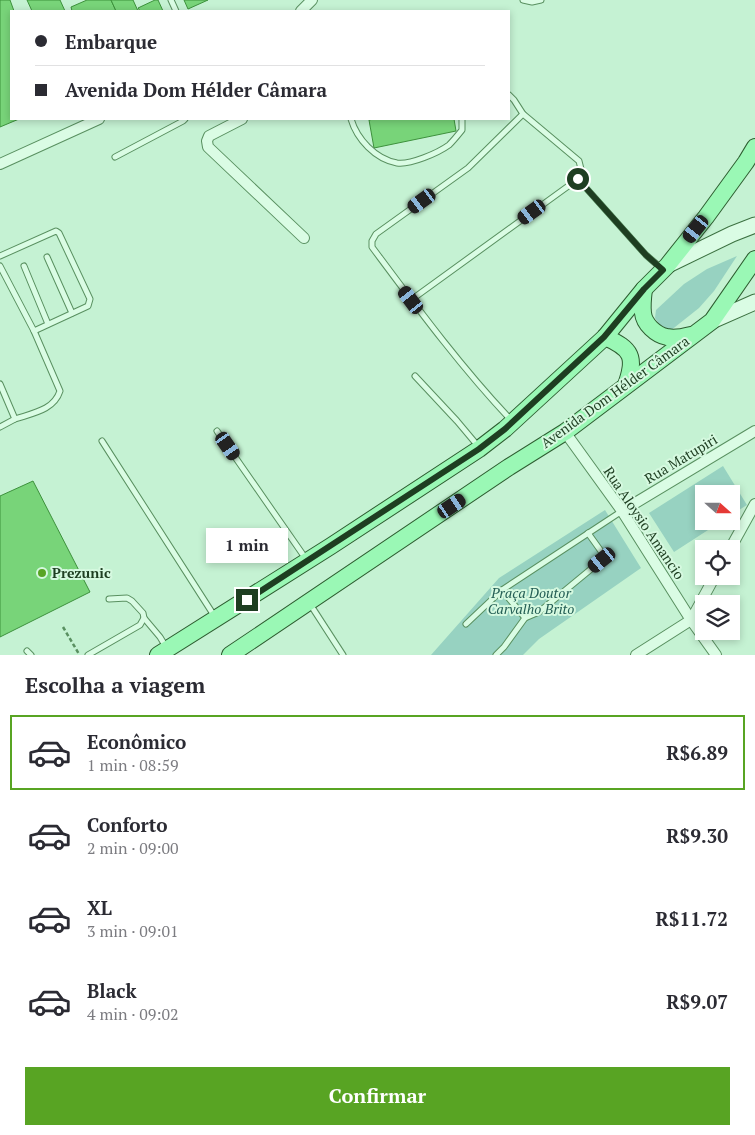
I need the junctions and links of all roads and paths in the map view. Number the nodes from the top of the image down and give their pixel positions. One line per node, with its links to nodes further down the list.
1 (312, 0): 4 (street)
2 (523, 0): 3 (lane)
3 (541, 0)
4 (302, 10)
5 (510, 96): 6 (lane)
6 (523, 114): 15 (lane); 25 (lane)
7 (97, 120): 14 (street)
8 (184, 120): 13 (lane)
9 (240, 120): 17 (street)
10 (352, 120): 11 (lane)
11 (462, 120)
12 (755, 147): 23 (main road)
13 (115, 157)
14 (0, 164)
15 (578, 179): 23 (lane); 25 (lane)
16 (755, 225): 23 (main road)
17 (304, 238)
18 (0, 256): 27 (lane)
19 (47, 257): 27 (lane)
20 (755, 258): 28 (main road, Avenida Dom Hélder Câmara)
21 (0, 266): 30 (lane)
22 (24, 266): 29 (lane)
23 (665, 268): 24 (main road)
24 (644, 289): 31 (main road); 32 (main road)
25 (411, 300): 37 (lane)
26 (755, 302): 28 (main road)
27 (72, 313): 29 (lane)
28 (712, 321): 31 (main road, Avenida Dom Hélder Câmara)
29 (48, 324): 30 (lane)
30 (34, 331): 36 (lane)
31 (693, 335): 35 (main road, Avenida Dom Hélder Câmara)
32 (604, 337): 35 (main road); 37 (main road)
33 (414, 376): 43 (lane)
34 (0, 384): 36 (lane)
35 (626, 385): 41 (main road, Avenida Dom Hélder Câmara)
36 (15, 419): 38 (lane)
37 (513, 422): 43 (main road)
38 (0, 428)
39 (217, 431): 48 (lane)
40 (755, 431): 45 (street, Rua Matupiri)
41 (565, 432): 45 (street, Rua Aloysio Amancio); 52 (main road, Avenida Dom Hélder Câmara)
42 (102, 441): 55 (lane)
43 (479, 449): 48 (main road)
44 (755, 504): 47 (street)
45 (622, 511): 46 (lane); 56 (street, Rua Aloysio Amancio)
46 (588, 533): 50 (lane); 54 (lane)
47 (735, 540)
48 (308, 561): 55 (main road)
49 (710, 585): 56 (street)
50 (502, 590): 54 (lane); 57 (lane)
51 (109, 599): 53 (lane)
52 (308, 602): 62 (main road, Avenida Dom Hélder Câmara); 63 (lane)
53 (144, 618): 59 (lane); 61 (lane)
54 (525, 618): 64 (lane)
55 (216, 619): 59 (main road)
56 (691, 620): 65 (street); 66 (street, Rua Aloysio Amancio)
57 (466, 624)
58 (63, 627): 60 (path)
59 (163, 652)
60 (80, 655)
61 (88, 655)
62 (230, 655)
63 (343, 655)
64 (496, 655)
65 (636, 655)
66 (716, 655)

